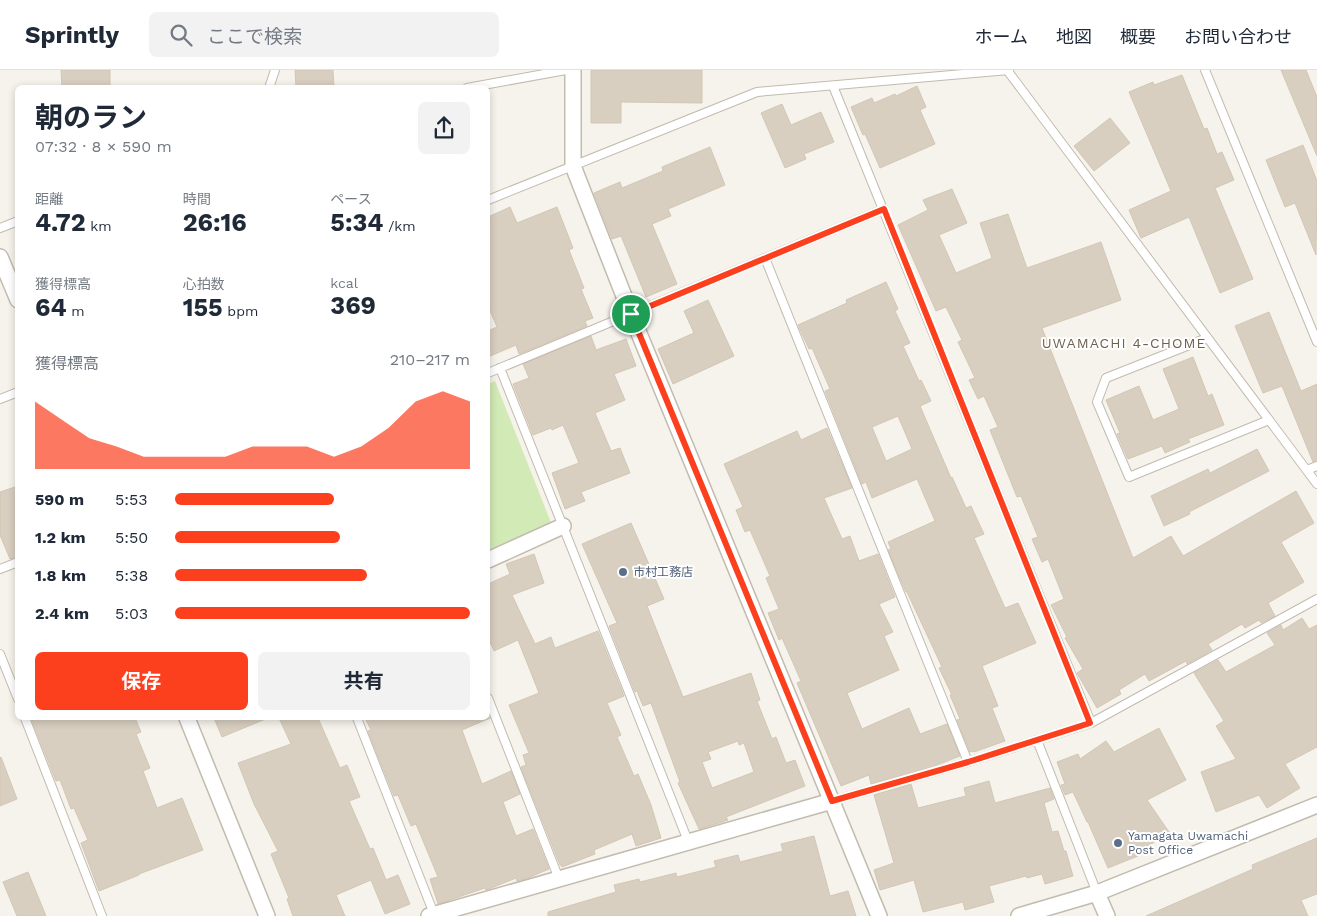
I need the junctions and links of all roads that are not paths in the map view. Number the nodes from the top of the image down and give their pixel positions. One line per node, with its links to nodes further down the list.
1 (275, 70): 6 (lane)
2 (566, 70): 7 (lane)
3 (574, 70): 9 (street)
4 (1007, 70): 8 (lane); 18 (lane)
5 (1205, 70): 19 (lane)
6 (270, 85)
7 (484, 85)
8 (833, 86): 9 (lane); 11 (lane)
9 (573, 166): 10 (lane); 17 (street)
10 (490, 199)
11 (884, 209): 15 (lane); 39 (lane)
12 (15, 222): 13 (lane)
13 (0, 228)
14 (0, 257): 16 (street)
15 (765, 258): 17 (lane); 41 (lane)
16 (15, 293)
17 (631, 314): 20 (lane); 42 (street)
18 (1207, 338): 24 (lane); 24 (lane)
19 (1317, 342)
20 (500, 368): 21 (lane); 28 (lane)
21 (490, 372)
22 (15, 393): 23 (lane)
23 (0, 399)
24 (1269, 420): 26 (lane)
25 (1317, 466): 26 (lane)
26 (1307, 470): 27 (lane)
27 (1317, 484)
28 (563, 526): 29 (street); 44 (lane)
29 (490, 559)
30 (15, 563): 31 (lane)
31 (0, 569)
32 (1317, 599): 39 (lane)
33 (0, 654): 34 (lane)
34 (15, 692)
35 (490, 703): 45 (lane)
36 (26, 720): 48 (lane)
37 (188, 720): 49 (street)
38 (358, 720): 47 (lane)
39 (1090, 723): 40 (lane)
40 (1037, 740): 41 (lane); 46 (lane)
41 (968, 762): 42 (lane)
42 (832, 801): 44 (street); 50 (street)
43 (1317, 805): 46 (street)
44 (688, 840): 45 (street)
45 (560, 879): 47 (street)
46 (1097, 893): 51 (street); 52 (street)
47 (432, 915)
48 (102, 916)
49 (267, 916)
50 (878, 916)
51 (1019, 916)
52 (1107, 916)

